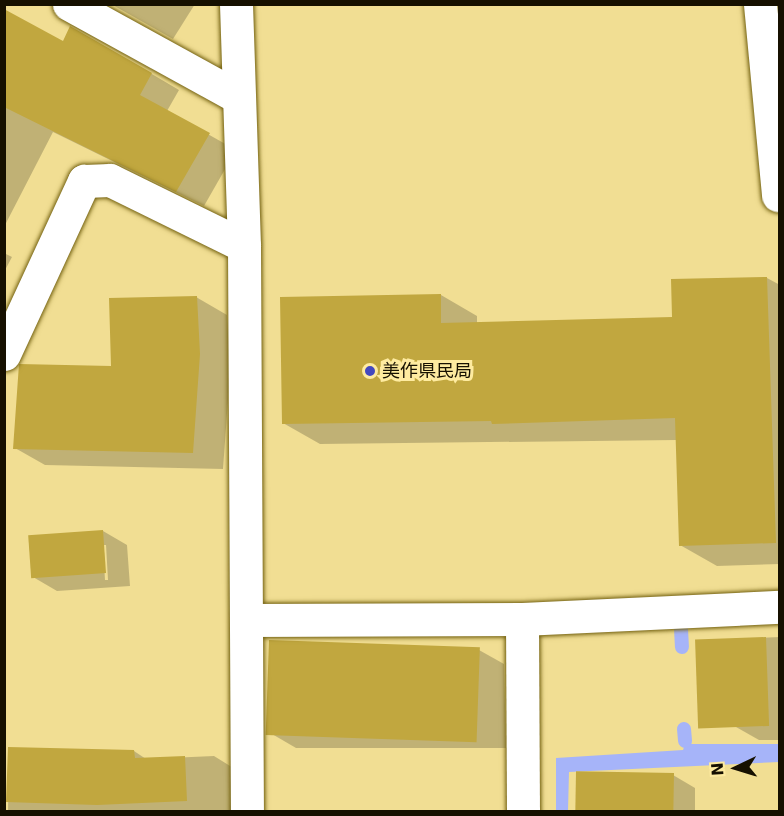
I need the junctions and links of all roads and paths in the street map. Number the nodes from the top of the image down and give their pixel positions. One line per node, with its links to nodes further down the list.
1 (69, 4): 4 (street)
2 (236, 4): 4 (street)
3 (767, 7): 5 (street)
4 (238, 97): 6 (street)
5 (778, 195)
6 (244, 246): 7 (street); 10 (street)
7 (4, 354)
8 (780, 607): 9 (street)
9 (522, 619): 10 (street); 12 (street)
10 (246, 620): 11 (street)
11 (247, 812)
12 (523, 812)

